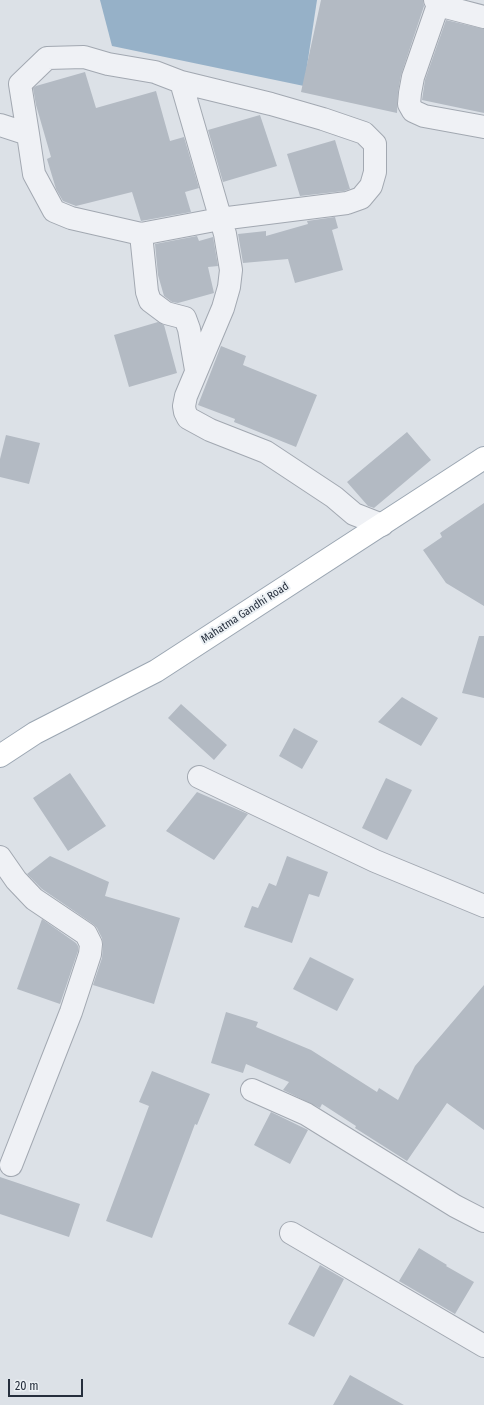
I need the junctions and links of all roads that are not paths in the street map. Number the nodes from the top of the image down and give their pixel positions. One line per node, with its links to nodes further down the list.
1 (436, 3): 2 (street); 5 (street)
2 (484, 17)
3 (181, 82): 6 (street); 7 (street); 7 (street)
4 (0, 125): 6 (street)
5 (484, 127)
6 (28, 134): 8 (street)
7 (220, 219): 8 (street); 9 (street)
8 (141, 234): 9 (street)
9 (196, 370): 11 (street)
10 (484, 458): 11 (main road, Mahatma Gandhi Road)
11 (382, 525): 12 (main road, Mahatma Gandhi Road)
12 (1, 754)
13 (199, 777): 15 (street)
14 (0, 857): 17 (street)
15 (484, 906)
16 (252, 1090): 18 (street)
17 (11, 1165)
18 (484, 1221)
19 (291, 1233): 20 (street)
20 (484, 1346)

